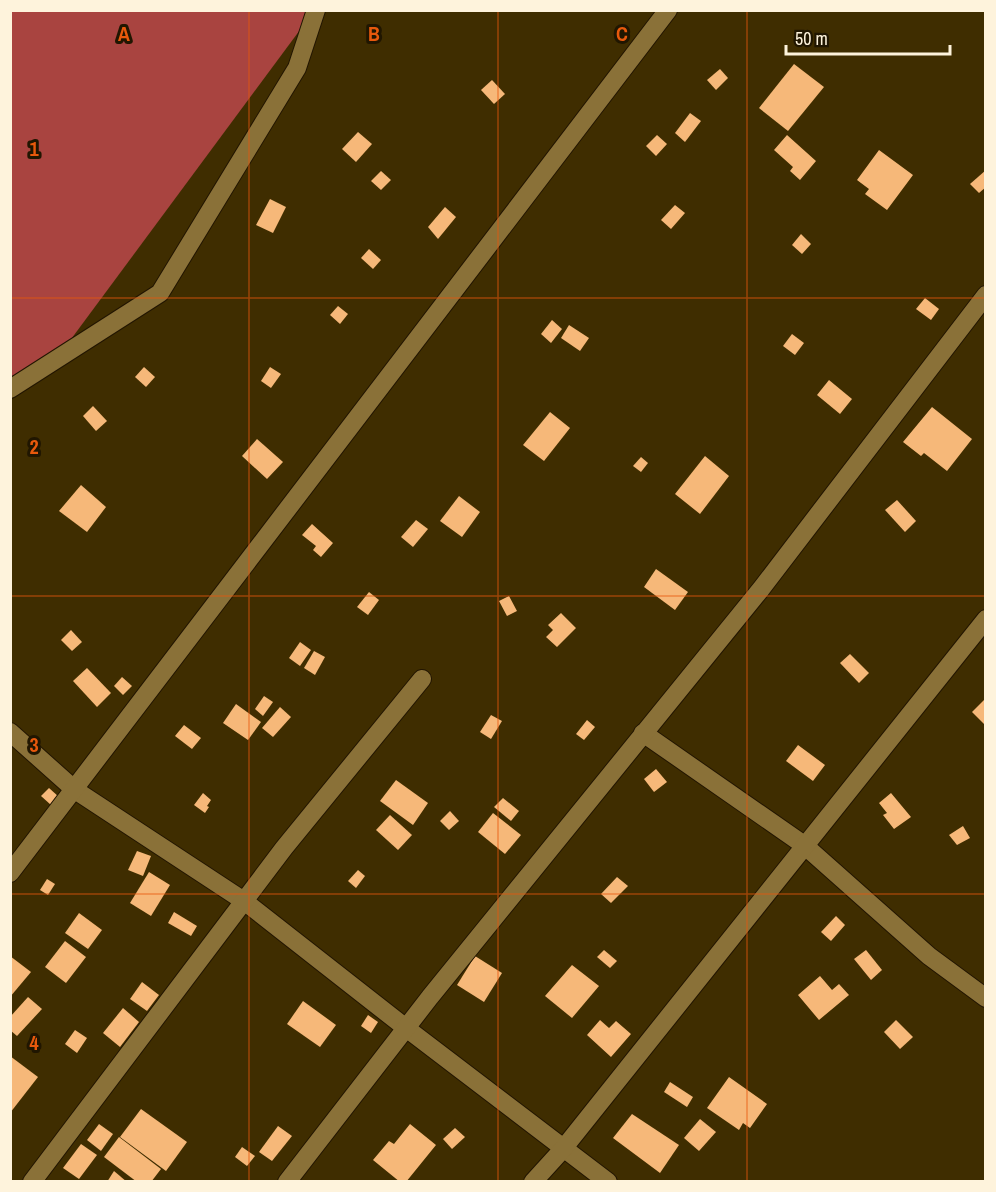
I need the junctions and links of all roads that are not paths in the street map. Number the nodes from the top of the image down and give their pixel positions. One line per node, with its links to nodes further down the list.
1 (316, 10): 4 (street)
2 (668, 10): 9 (street)
3 (986, 295): 8 (street)
4 (10, 389)
5 (986, 619): 10 (street)
6 (422, 679): 12 (street)
7 (10, 732): 9 (street)
8 (644, 733): 10 (street); 14 (street)
9 (75, 790): 11 (street); 12 (street)
10 (804, 845): 13 (street); 15 (street)
11 (10, 873)
12 (244, 901): 14 (street); 16 (street)
13 (986, 998)
14 (405, 1028): 15 (street); 17 (street)
15 (563, 1149): 18 (street); 19 (street)
16 (32, 1182)
17 (287, 1182)
18 (533, 1182)
19 (608, 1182)

